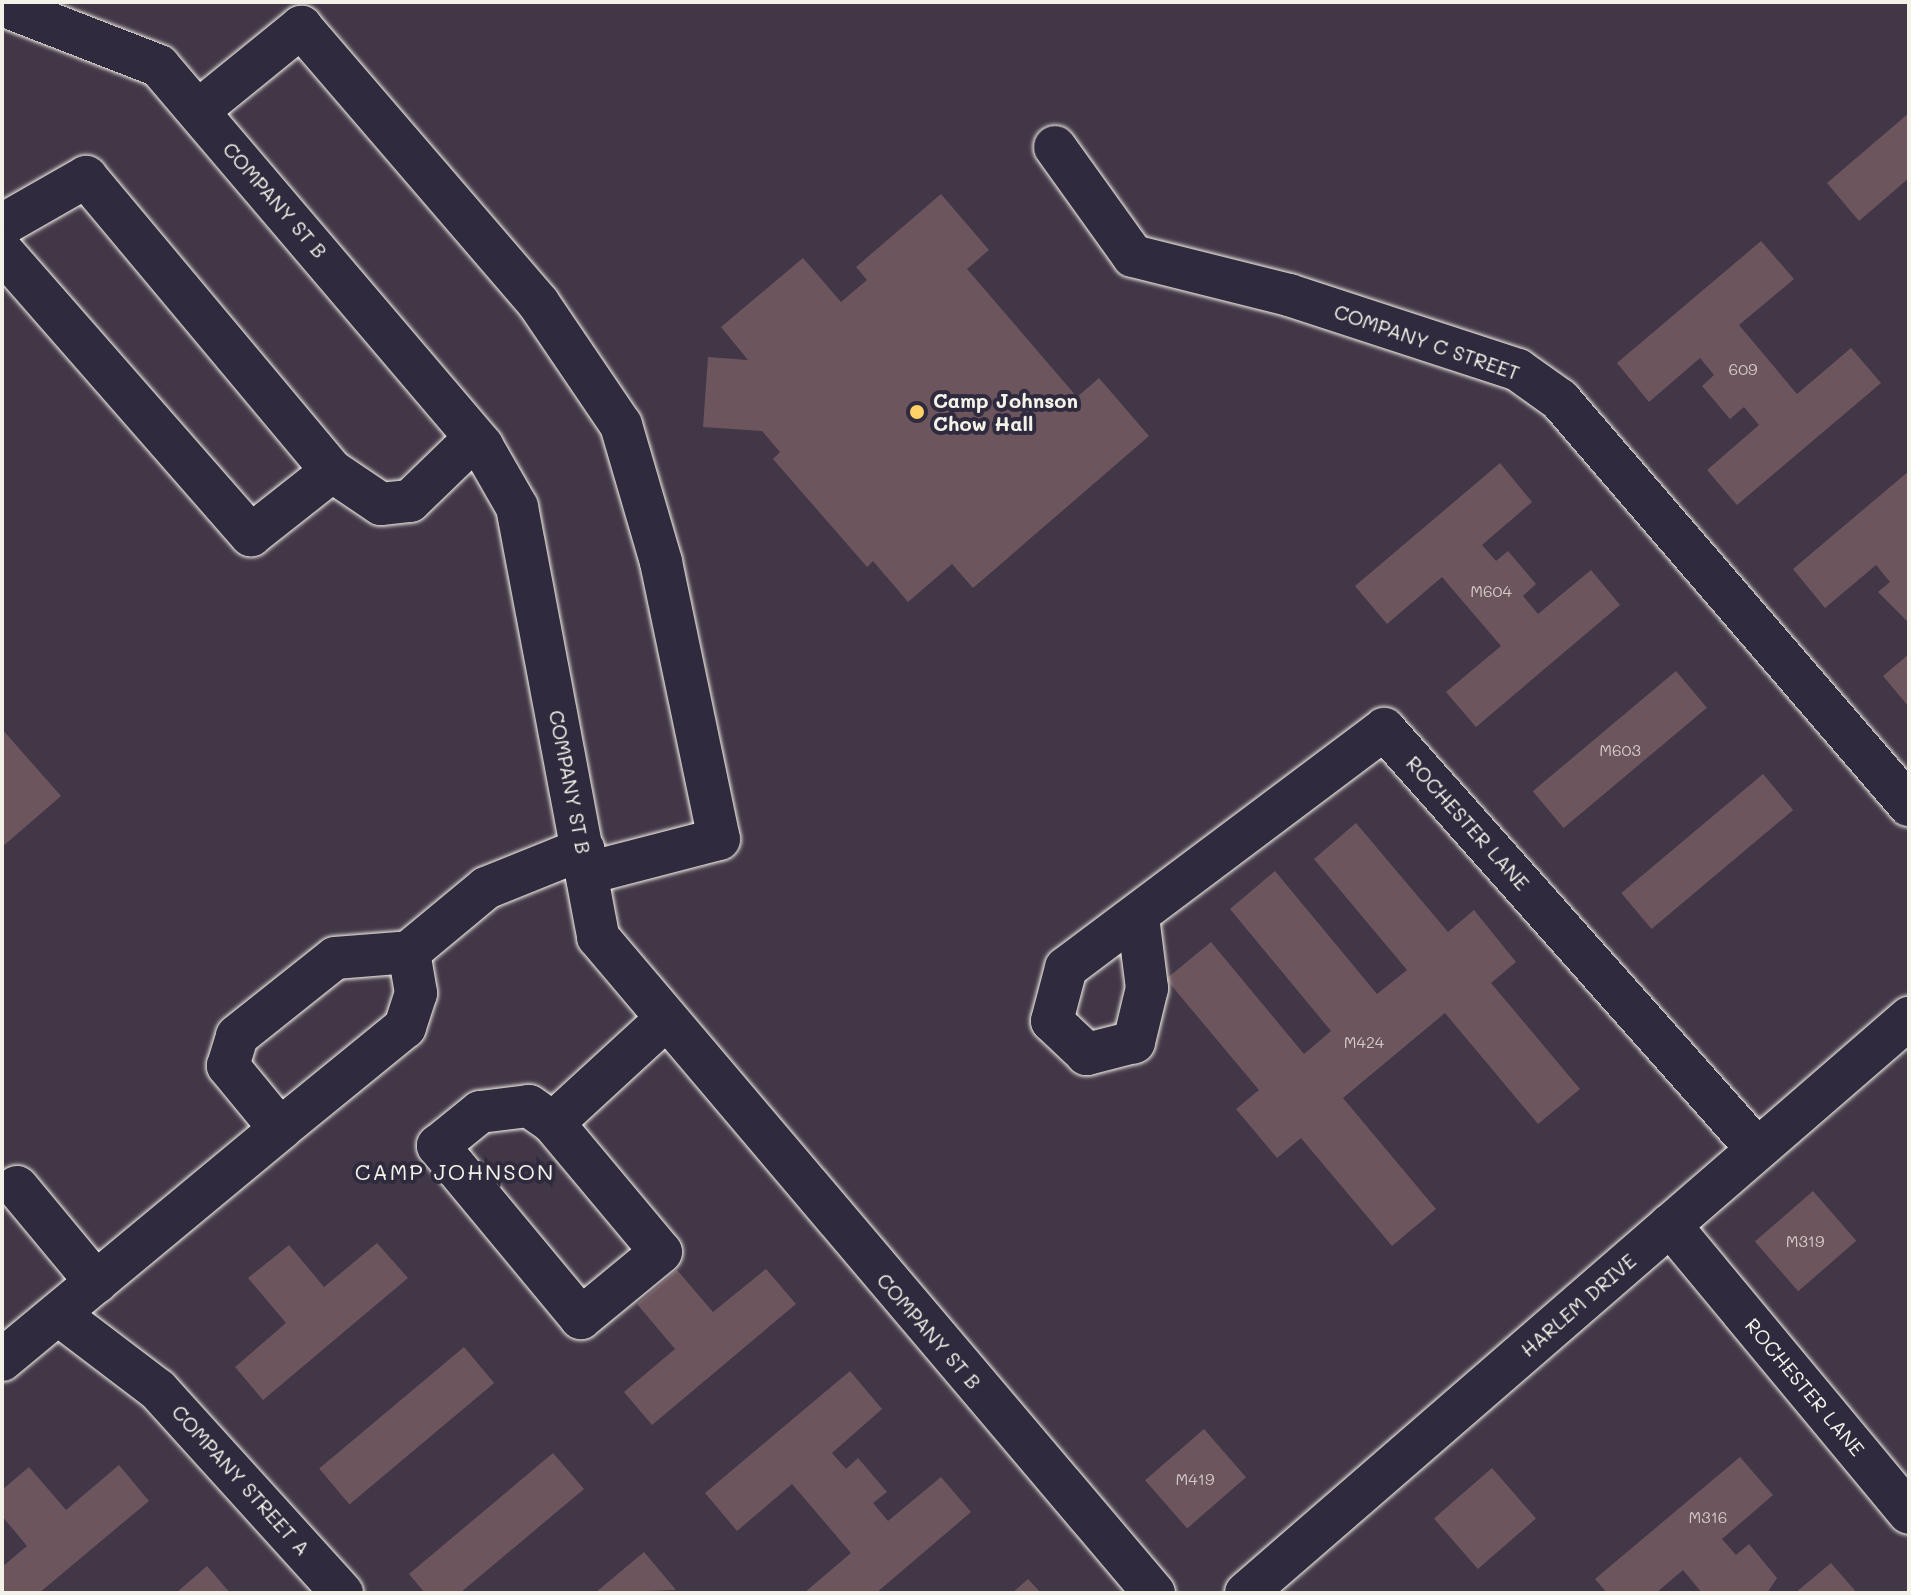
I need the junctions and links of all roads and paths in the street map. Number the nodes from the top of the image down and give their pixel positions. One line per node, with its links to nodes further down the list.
1 (2, 5): 2 (street, COMPANY ST B)
2 (199, 110): 6 (street, COMPANY ST B); 9 (street)
3 (1055, 147): 8 (street, COMPANY C STREET)
4 (2, 225): 7 (street)
5 (2, 251): 7 (street)
6 (474, 439): 7 (street); 9 (street, COMPANY ST B)
7 (332, 471)
8 (1909, 805)
9 (586, 861): 11 (street); 13 (street, COMPANY ST B)
10 (1138, 917): 16 (street, ROCHESTER LANE)
11 (409, 952): 15 (street); 15 (street)
12 (1909, 1018): 16 (street, HARLEM DRIVE)
13 (663, 1022): 14 (street); 24 (street, COMPANY ST B)
14 (553, 1123): 14 (street)
15 (280, 1129): 19 (street)
16 (1757, 1149): 18 (street, HARLEM DRIVE)
17 (17, 1187): 19 (street)
18 (1670, 1225): 22 (street, ROCHESTER LANE); 25 (street, HARLEM DRIVE)
19 (96, 1282): 20 (street)
20 (58, 1314): 21 (street); 23 (street, COMPANY STREET A)
21 (4, 1354)
22 (1909, 1513)
23 (342, 1593)
24 (1154, 1593)
25 (1246, 1593)

